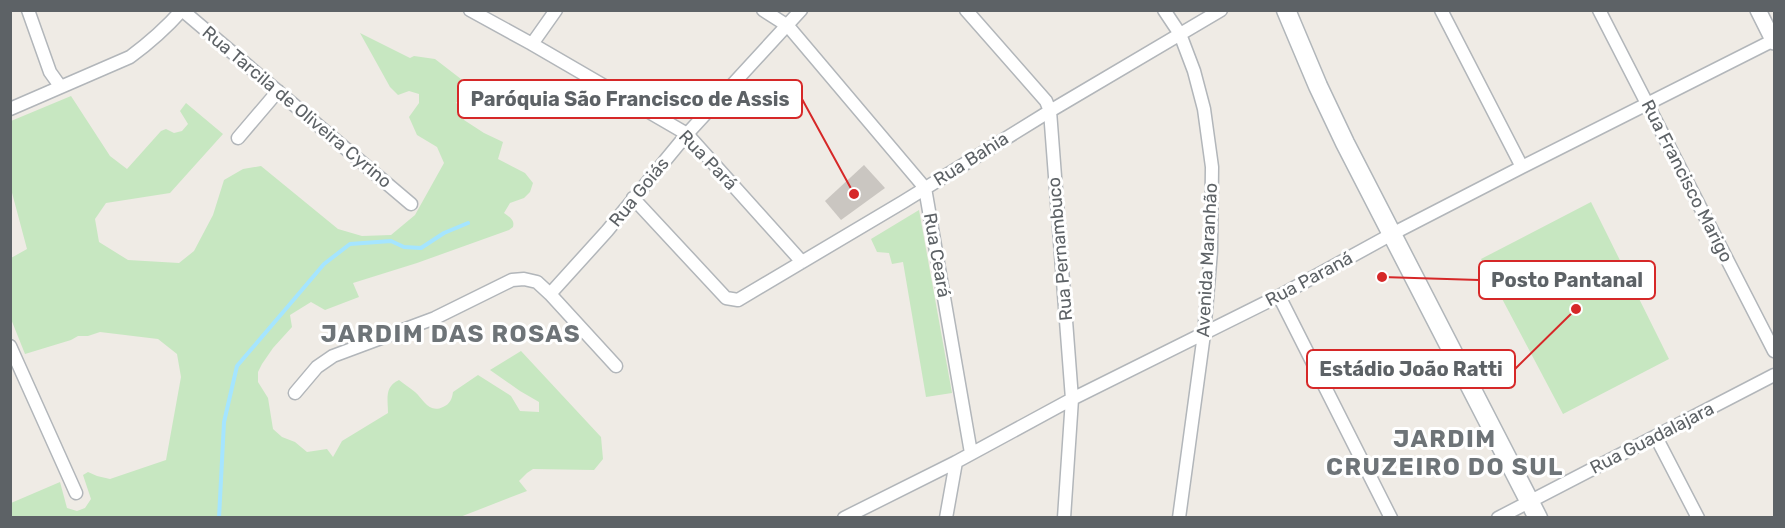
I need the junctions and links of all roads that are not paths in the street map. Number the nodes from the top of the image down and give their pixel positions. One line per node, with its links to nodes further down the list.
1 (28, 10): 19 (street)
2 (182, 10): 19 (street); 21 (street, Rua Tarcila de Oliveira Cyrino)
3 (470, 10): 18 (street, Rua Pará)
4 (556, 10): 18 (street)
5 (763, 10): 15 (street, Rua Ceará)
6 (801, 10): 15 (street, Rua Goiás)
7 (966, 10): 24 (street, Rua Pernambuco)
8 (1164, 10): 16 (street, Avenida Maranhão)
9 (1221, 10): 16 (street, Rua Bahia)
10 (1276, 10): 20 (main road)
11 (1286, 10): 20 (main road)
12 (1441, 10): 27 (street)
13 (1599, 10): 22 (street, Rua Francisco Marigo)
14 (1758, 10): 17 (street)
15 (788, 26): 25 (street, Rua Goiás); 28 (street, Rua Ceará)
16 (1180, 34): 24 (street, Rua Bahia); 35 (street, Avenida Maranhão)
17 (1774, 41): 22 (street, Rua Paraná)
18 (532, 44): 25 (street, Rua Pará)
19 (60, 86): 23 (street)
20 (1318, 86): 31 (main road)
21 (278, 91): 26 (street); 30 (street, Rua Tarcila de Oliveira Cyrino)
22 (1648, 105): 27 (street, Rua Paraná); 37 (street, Rua Francisco Marigo)
23 (10, 108)
24 (1050, 111): 28 (street, Rua Bahia); 41 (street, Rua Pernambuco)
25 (687, 134): 29 (street, Rua Goiás); 32 (street, Rua Pará)
26 (238, 138)
27 (1522, 167): 31 (street, Rua Paraná)
28 (925, 188): 32 (street, Rua Bahia); 43 (street, Rua Ceará)
29 (633, 198): 32 (street, Rua Bahia); 33 (street, Rua Goiás)
30 (411, 204)
31 (1392, 234): 34 (street, Rua Paraná); 46 (main road)
32 (802, 262)
33 (550, 294): 38 (street); 40 (street)
34 (1279, 296): 35 (street, Rua Paraná); 51 (street)
35 (1204, 334): 41 (street, Rua Paraná); 50 (street, Avenida Maranhão)
36 (10, 346): 45 (street)
37 (1774, 351)
38 (616, 366)
39 (1774, 375): 42 (street, Rua Guadalajara)
40 (295, 393)
41 (1072, 399): 43 (street, Rua Paraná); 49 (street, Rua Pernambuco)
42 (1656, 436): 46 (street, Rua Guadalajara); 54 (street)
43 (971, 453): 44 (street, Rua Paraná)
44 (956, 462): 47 (street, Rua Paraná); 48 (street)
45 (76, 493)
46 (1530, 501): 52 (street, Rua Guadalajara); 53 (main road)
47 (844, 518)
48 (946, 518)
49 (1064, 518)
50 (1179, 518)
51 (1391, 518)
52 (1498, 518)
53 (1538, 518)
54 (1698, 518)

